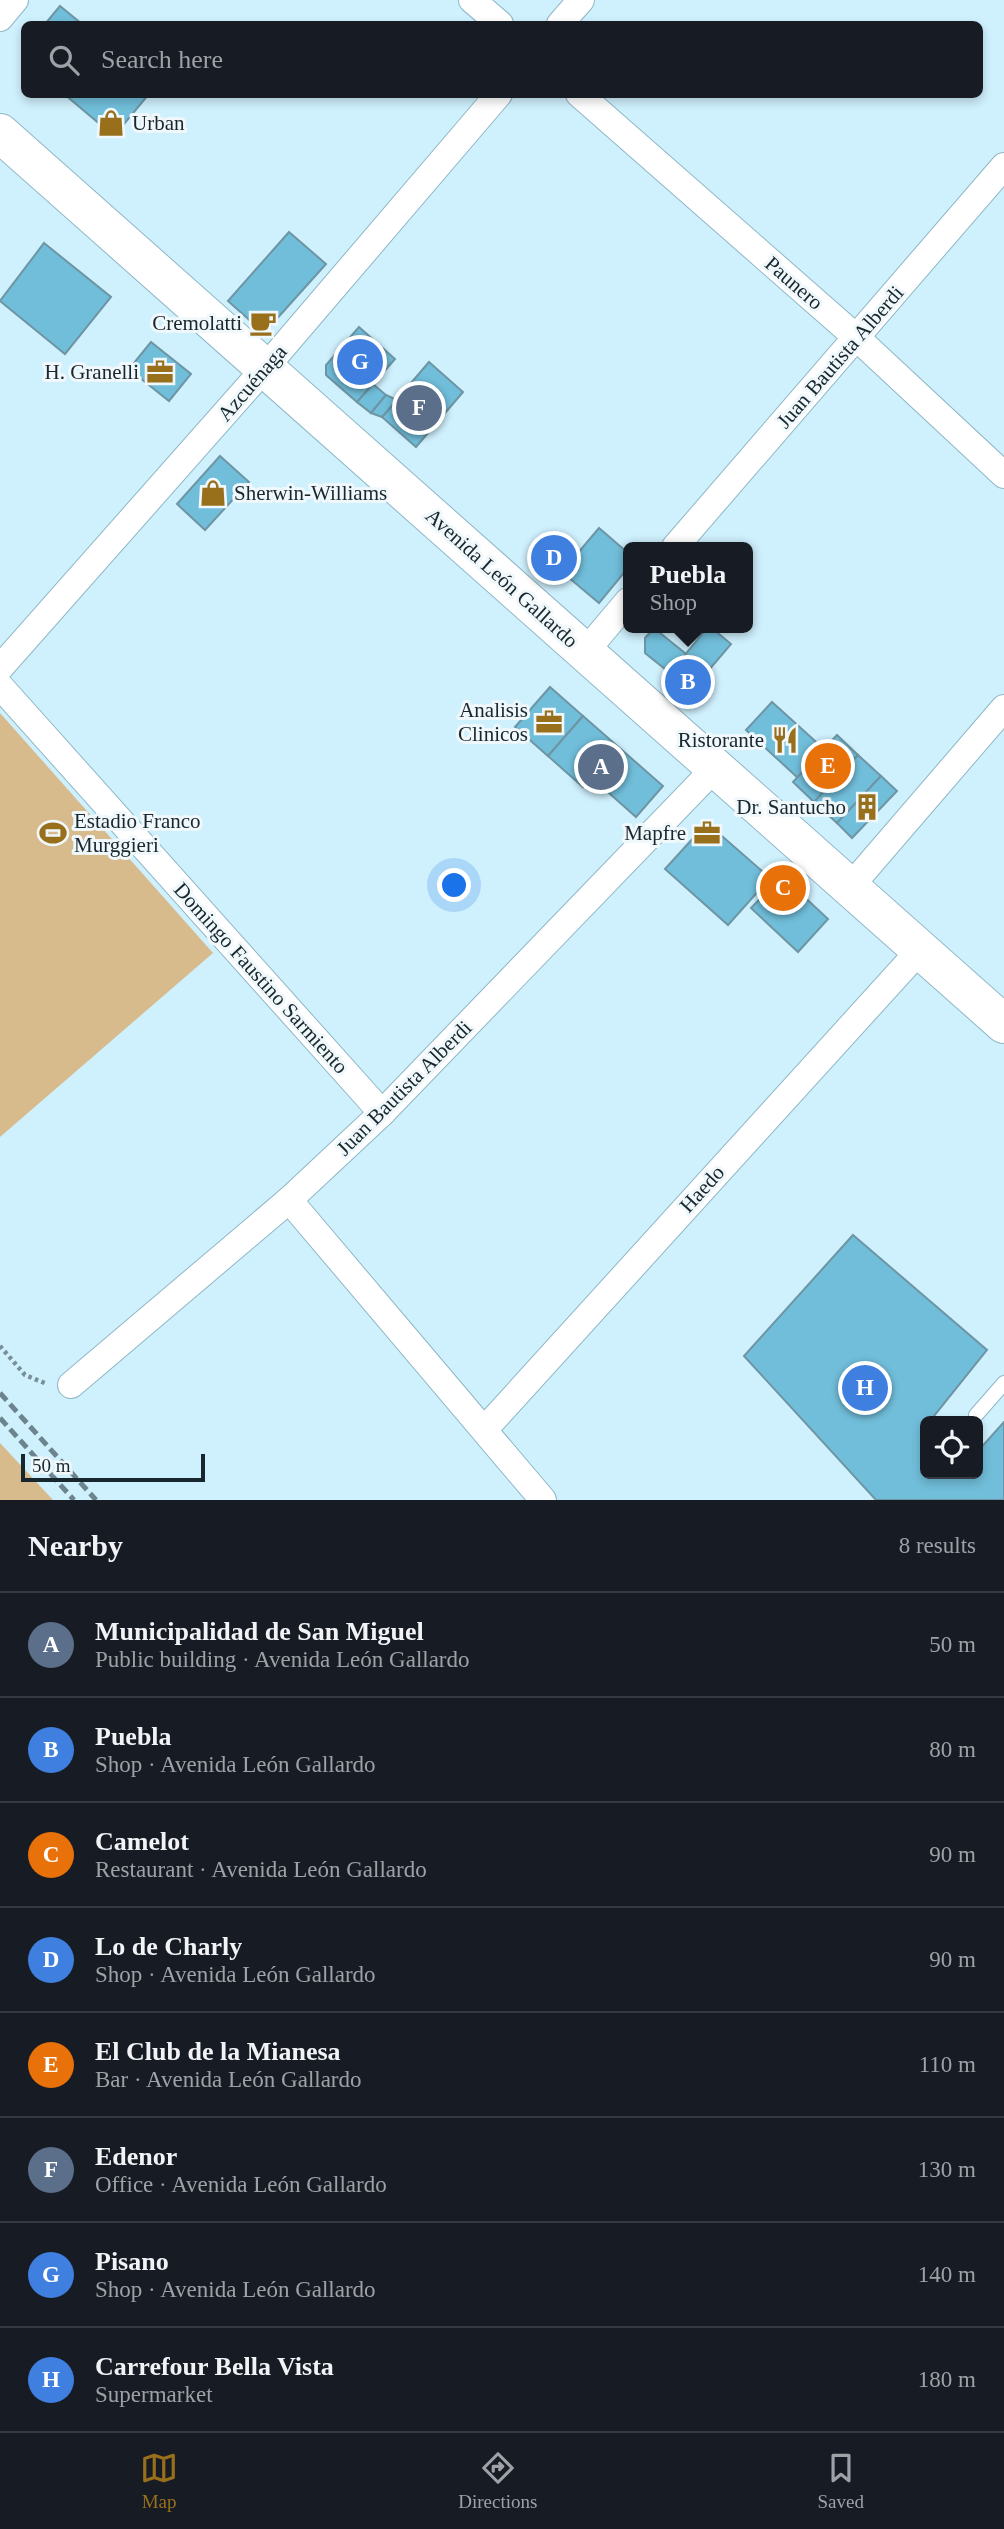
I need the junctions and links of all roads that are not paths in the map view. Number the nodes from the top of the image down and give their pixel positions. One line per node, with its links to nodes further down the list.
1 (15, 0): 4 (street)
2 (472, 0): 5 (street)
3 (581, 0): 6 (street)
4 (0, 18)
5 (496, 21)
6 (563, 21)
7 (496, 98): 12 (street, Azcuénaga)
8 (584, 98): 11 (street, Paunero)
9 (0, 133): 12 (main road, Avenida León Gallardo)
10 (1004, 166): 11 (street, Juan Bautista Alberdi)
11 (857, 338): 13 (street, Paunero); 14 (street, Juan Bautista Alberdi)
12 (265, 368): 16 (main road, Avenida León Gallardo); 17 (street, Azcuénaga)
13 (1004, 475)
14 (679, 542)
15 (623, 607): 16 (street)
16 (585, 652): 20 (main road, Avenida León Gallardo)
17 (0, 667)
18 (0, 687): 24 (street, Domingo Faustino Sarmiento)
19 (1004, 708): 21 (street)
20 (715, 768): 21 (main road, Avenida León Gallardo); 24 (street, Juan Bautista Alberdi)
21 (850, 887): 22 (main road, Avenida León Gallardo)
22 (920, 950): 23 (main road, Avenida León Gallardo); 29 (street, Haedo)
23 (1004, 1024)
24 (382, 1113): 25 (street, Juan Bautista Alberdi)
25 (289, 1200): 27 (street, Juan Bautista Alberdi); 29 (street)
26 (1004, 1383): 28 (lane)
27 (71, 1385)
28 (976, 1415)
29 (485, 1429): 30 (street)
30 (543, 1500)

